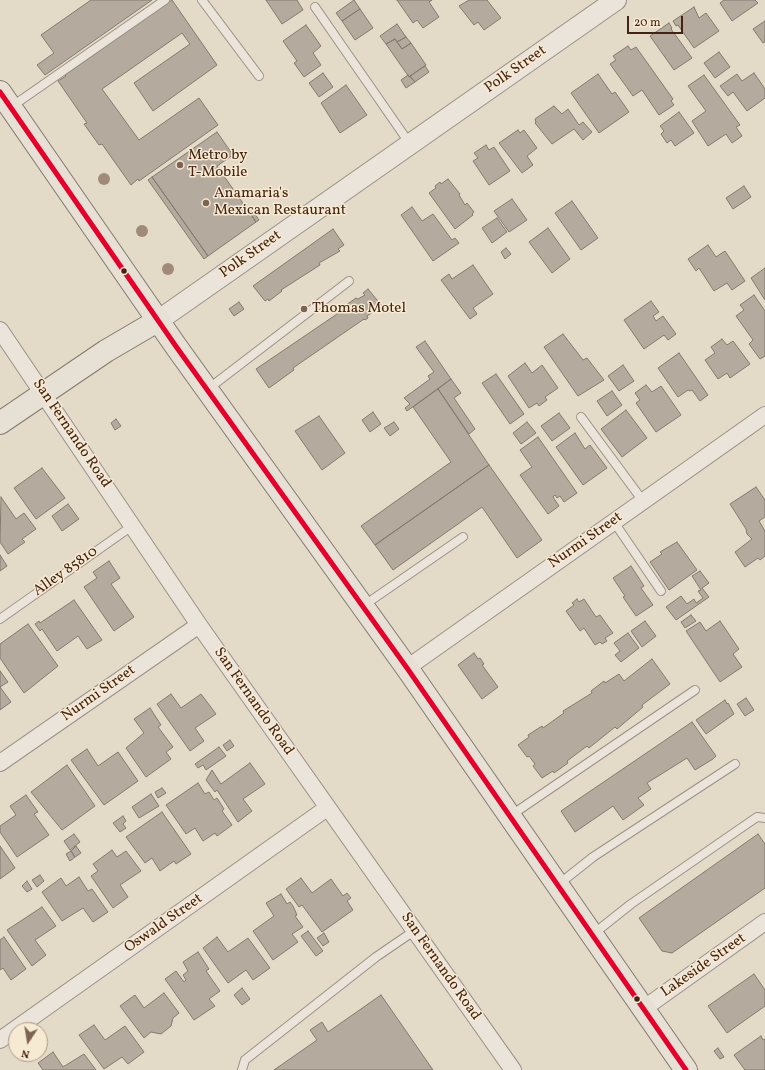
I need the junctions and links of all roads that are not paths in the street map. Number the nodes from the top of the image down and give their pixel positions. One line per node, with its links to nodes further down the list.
1 (165, 0): 6 (lane)
2 (202, 0): 5 (lane)
3 (616, 0): 7 (street, Polk Street)
4 (315, 7): 7 (lane)
5 (259, 76)
6 (5, 100): 9 (main road)
7 (410, 144): 9 (street, Polk Street)
8 (349, 281): 11 (lane)
9 (159, 320): 11 (main road); 12 (main road, Polk Street)
10 (0, 330): 12 (street, San Fernando Road)
11 (207, 389): 21 (main road)
12 (43, 392): 15 (main road, Polk Street); 18 (street, San Fernando Road)
13 (765, 415): 16 (street, Nurmi Street)
14 (581, 417): 16 (lane)
15 (0, 423)
16 (643, 501): 17 (street, Nurmi Street)
17 (614, 522): 20 (lane); 24 (street, Nurmi Street)
18 (132, 526): 22 (lane, Alley 85810); 23 (street, San Fernando Road)
19 (463, 537): 21 (lane)
20 (661, 591)
21 (362, 607): 24 (main road)
22 (0, 619)
23 (199, 625): 26 (street, Nurmi Street); 28 (street, San Fernando Road)
24 (407, 668): 29 (main road)
25 (695, 690): 29 (lane)
26 (0, 763)
27 (735, 764): 31 (lane)
28 (327, 808): 33 (street, San Fernando Road); 36 (street, Oswald Street)
29 (509, 817): 31 (main road)
30 (765, 818): 34 (lane)
31 (557, 886): 34 (main road)
32 (765, 922): 35 (street, Lakeside Street)
33 (414, 931): 37 (lane); 38 (street, San Fernando Road)
34 (591, 935): 35 (main road)
35 (643, 1009): 39 (main road)
36 (0, 1040)
37 (242, 1070)
38 (513, 1070)
39 (686, 1070)

